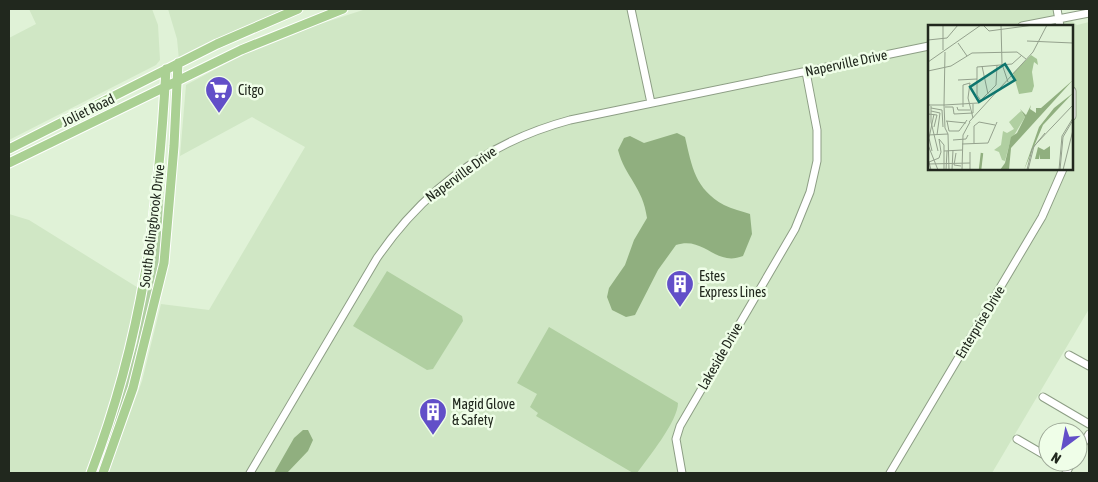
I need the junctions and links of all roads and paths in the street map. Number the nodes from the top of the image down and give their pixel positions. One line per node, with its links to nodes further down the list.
1 (298, 9): 9 (main road, Joliet Road)
2 (343, 9): 12 (main road, Joliet Road)
3 (631, 9): 14 (street)
4 (1057, 9): 6 (street)
5 (1089, 13): 6 (street)
6 (1059, 22): 7 (street)
7 (1031, 25)
8 (928, 46): 11 (street, Naperville Drive)
9 (178, 64): 10 (main road, Joliet Road); 12 (main road, South Bolingbrook Drive)
10 (166, 69): 13 (main road, South Bolingbrook Drive); 15 (main road, Joliet Road)
11 (806, 72): 14 (street, Naperville Drive); 27 (street, Lakeside Drive)
12 (178, 80): 13 (main road, Joliet Road); 25 (main road, South Bolingbrook Drive)
13 (165, 87): 16 (main road, Joliet Road); 24 (main road, South Bolingbrook Drive)
14 (651, 102): 26 (street, Naperville Drive)
15 (9, 149)
16 (9, 163)
17 (1063, 170): 28 (street, Enterprise Drive)
18 (1069, 354): 19 (street)
19 (1089, 366)
20 (1043, 397): 21 (street)
21 (1089, 424)
22 (1018, 439): 23 (street)
23 (1038, 451)
24 (92, 473)
25 (103, 473)
26 (250, 473)
27 (682, 473)
28 (890, 473)

